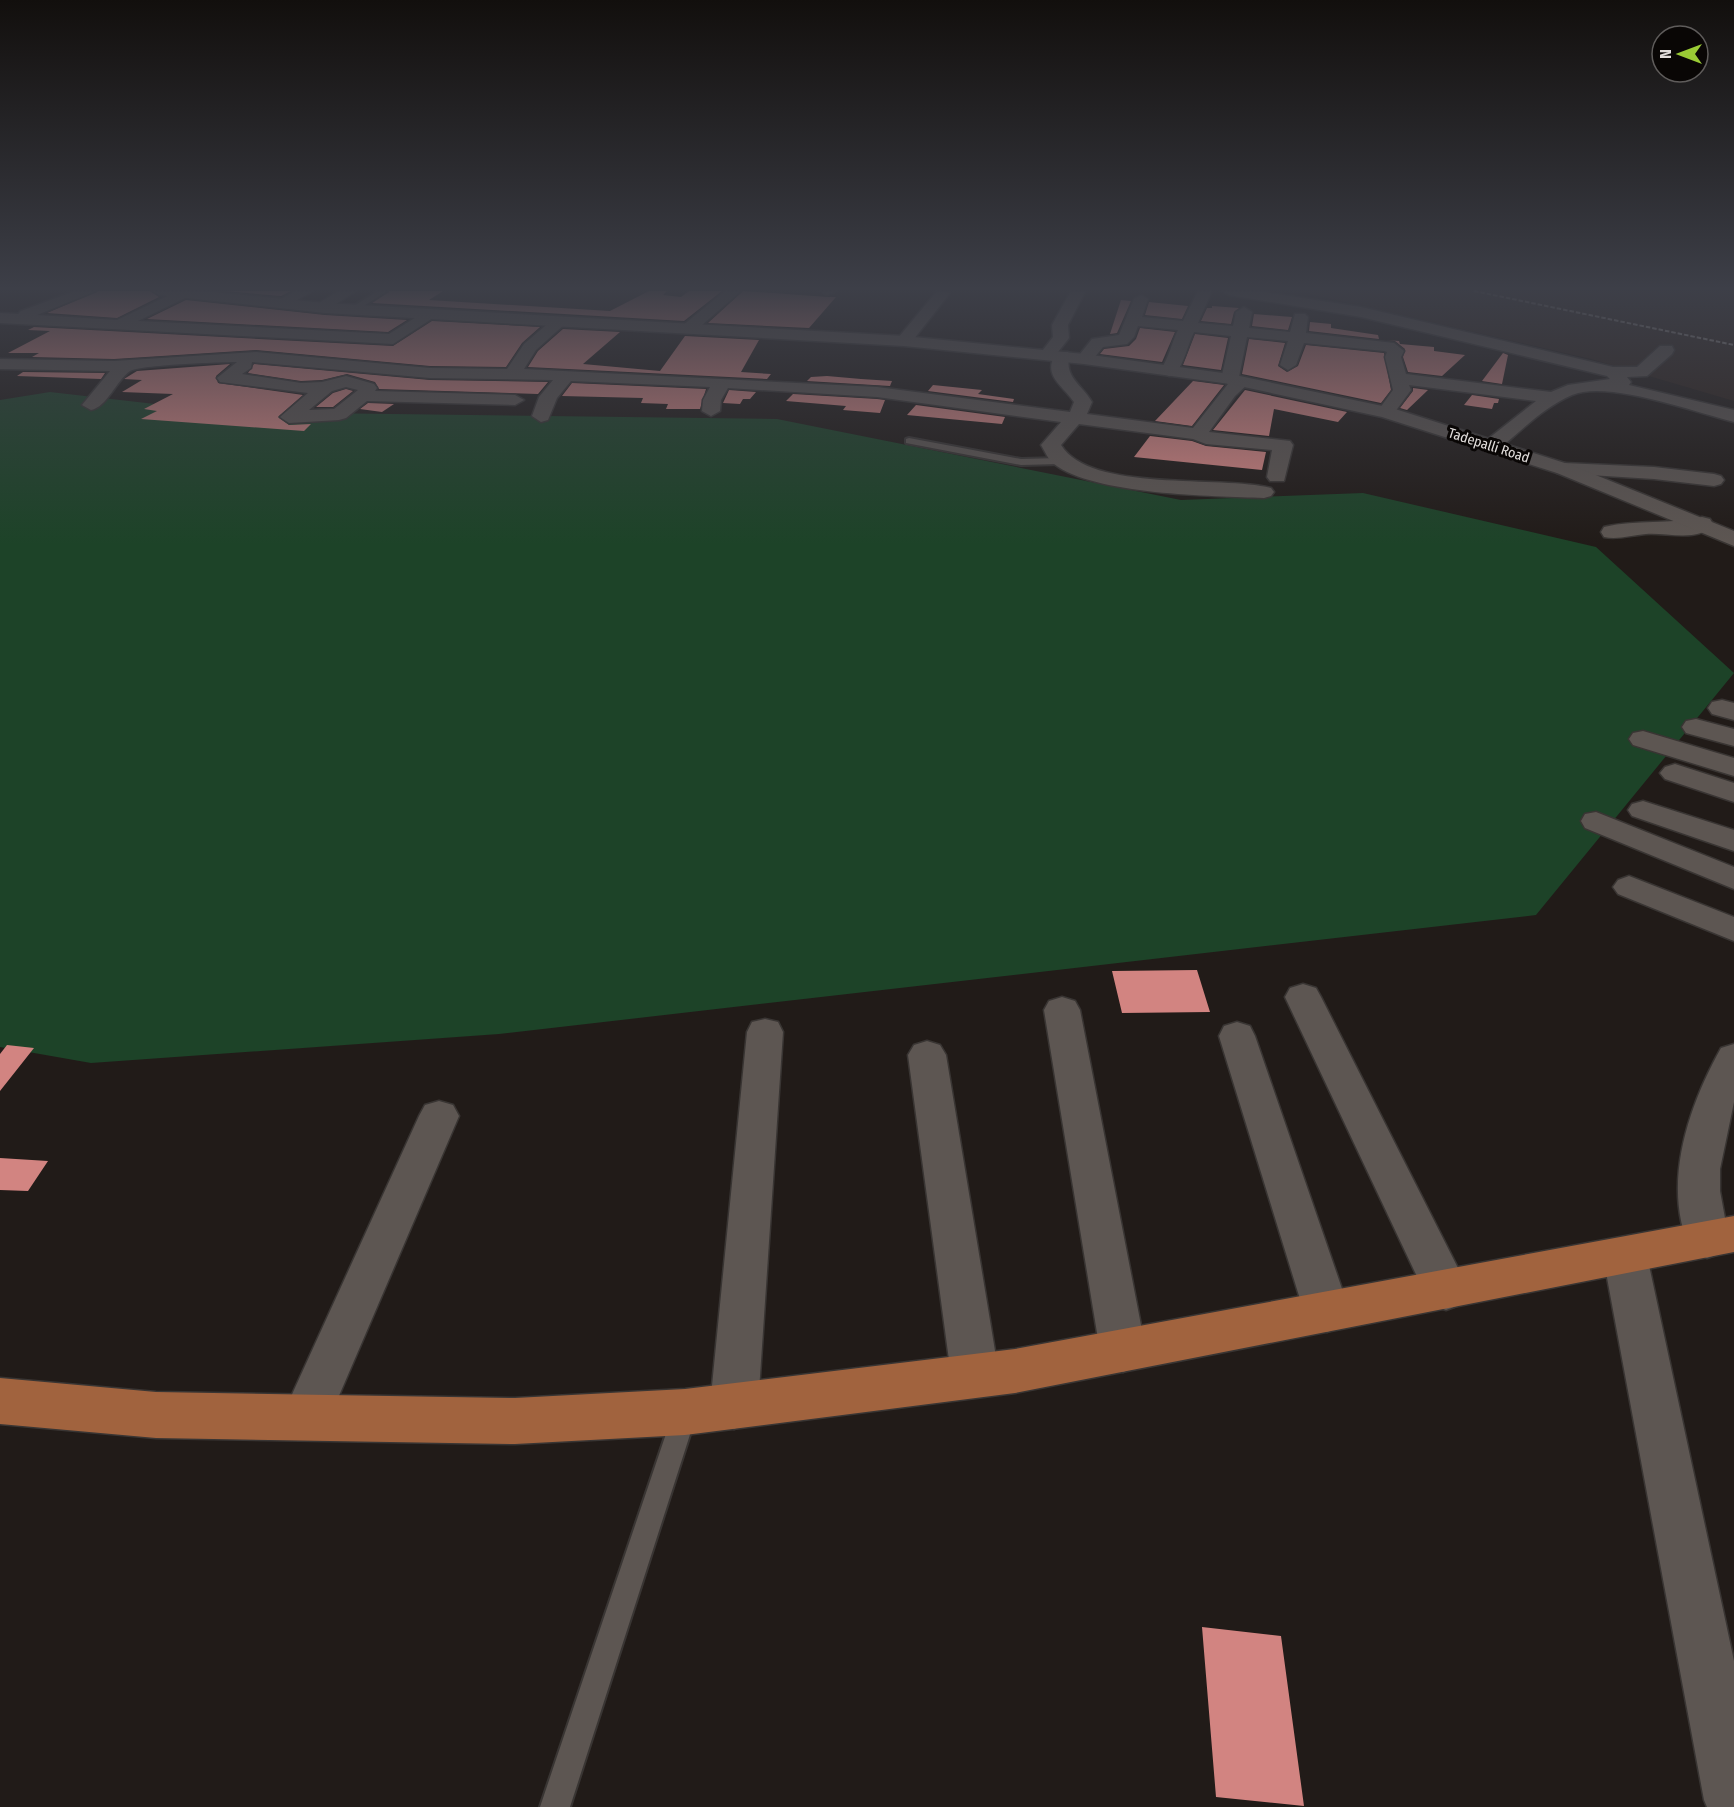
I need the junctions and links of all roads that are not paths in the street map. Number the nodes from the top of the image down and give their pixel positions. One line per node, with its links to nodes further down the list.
1 (115, 375): 24 (street)
2 (230, 375): 18 (street)
3 (351, 375): 18 (street)
4 (566, 375): 28 (street)
5 (573, 375): 14 (street)
6 (1061, 375): 26 (street)
7 (1198, 375): 16 (street, Tadepalli Road)
8 (1236, 375): 16 (street)
9 (1398, 375): 27 (street)
10 (1413, 375): 19 (street)
11 (1457, 375): 19 (street)
12 (1597, 375): 15 (street)
13 (1627, 375): 15 (street)
14 (650, 379): 17 (street); 20 (street)
15 (1611, 379): 22 (street); 29 (street)
16 (1236, 381): 27 (street, Tadepalli Road); 30 (street)
17 (722, 382): 25 (street); 26 (street)
18 (338, 383): 21 (street); 21 (street)
19 (1456, 384): 22 (street)
20 (639, 395)
21 (363, 396): 23 (street)
22 (1556, 398): 32 (street)
23 (515, 400)
24 (91, 405)
25 (711, 411)
26 (1078, 411): 30 (street); 33 (street)
27 (1386, 412): 32 (street, Tadepalli Road)
28 (541, 416)
29 (1734, 416)
30 (1204, 428): 33 (street)
31 (909, 441): 33 (lane)
32 (1491, 446): 34 (street, Tadepalli Road)
33 (1060, 461)
34 (1564, 469): 35 (street); 36 (street, Tadepalli Road)
35 (1714, 480)
36 (1702, 524): 37 (street); 38 (street, Tadepalli Road)
37 (1612, 531)
38 (1734, 540)
39 (1696, 727): 40 (street)
40 (1734, 738)
41 (1643, 739): 42 (street)
42 (1734, 767)
43 (1675, 772): 44 (street)
44 (1734, 793)
45 (1643, 810): 47 (street)
46 (1596, 822): 48 (street)
47 (1734, 841)
48 (1734, 879)
49 (1629, 887): 50 (street)
50 (1734, 930)
51 (1303, 997): 60 (street)
52 (1062, 1010): 62 (street)
53 (765, 1032): 65 (street)
54 (1237, 1036): 61 (street)
55 (927, 1055): 63 (street)
56 (1734, 1058): 58 (street)
57 (439, 1116): 67 (street)
58 (1720, 1237): 59 (main road)
59 (1625, 1256): 60 (main road); 68 (street)
60 (1446, 1290): 61 (main road)
61 (1327, 1312): 62 (main road)
62 (1123, 1350): 63 (main road)
63 (975, 1375): 65 (main road)
64 (0, 1401): 67 (main road)
65 (734, 1406): 66 (main road)
66 (685, 1412): 67 (main road); 69 (lane)
67 (306, 1417)
68 (1734, 1800)
69 (555, 1807)

